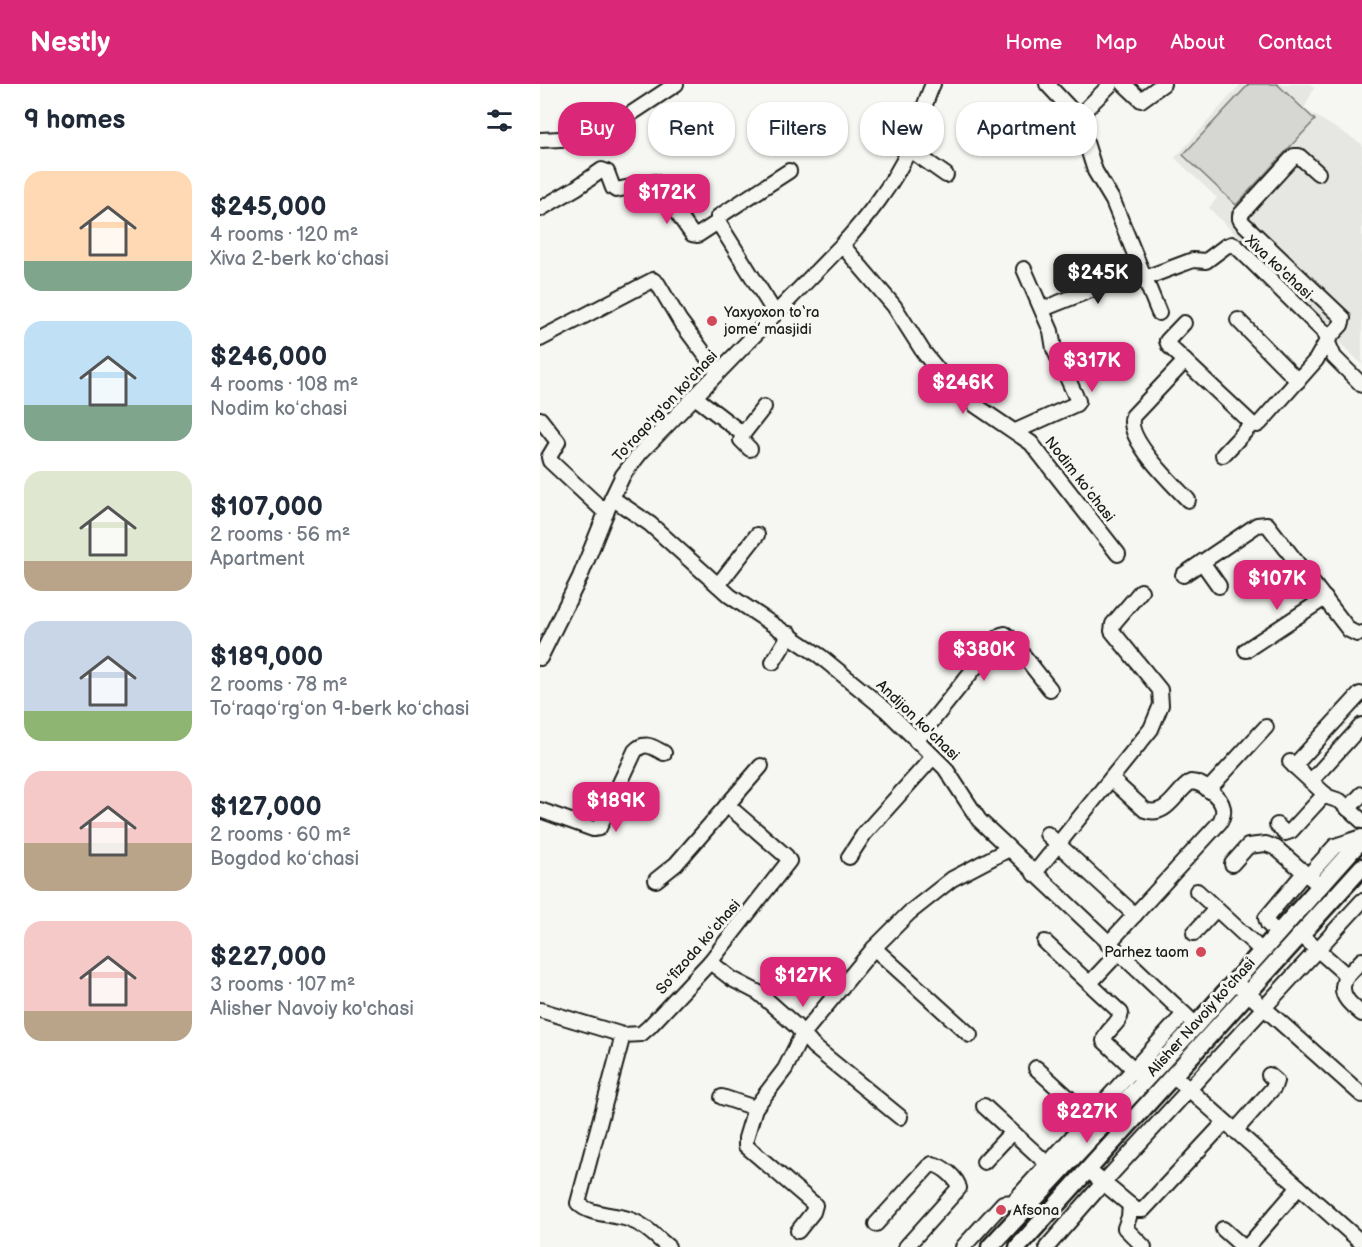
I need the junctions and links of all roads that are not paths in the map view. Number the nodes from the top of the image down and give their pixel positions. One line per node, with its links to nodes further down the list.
1 (674, 84): 10 (street)
2 (933, 84): 7 (street, To'raqo'rg'on ko'chasi)
3 (1047, 84): 8 (street)
4 (1111, 84): 9 (street)
5 (1124, 84): 6 (street)
6 (1163, 84)
7 (926, 102)
8 (1064, 102)
9 (1093, 102)
10 (540, 140)
11 (905, 156): 19 (street, To'raqo'rg'on ko'chasi)
12 (919, 156): 16 (street)
13 (1090, 156): 21 (street)
14 (789, 171): 18 (street)
15 (1318, 173): 28 (street)
16 (946, 176)
17 (540, 209): 18 (street)
18 (718, 222): 23 (street)
19 (842, 245): 23 (street, To'raqo'rg'on ko'chasi); 37 (street, Nodim koʻchasi)
20 (1024, 269): 22 (street)
21 (1143, 274): 22 (street); 24 (street); 28 (street, Xiva ko'chasi)
22 (1043, 309): 37 (street)
23 (775, 313): 30 (street, To'raqo'rg'on ko'chasi)
24 (1159, 313)
25 (1238, 320): 31 (street)
26 (1184, 323): 29 (street)
27 (540, 339): 30 (street)
28 (1328, 339): 31 (street); 32 (street, Xiva ko'chasi)
29 (1185, 361): 36 (street); 42 (street)
30 (718, 372): 33 (street, To'raqo'rg'on ko'chasi)
31 (1298, 381): 36 (street)
32 (1362, 385)
33 (695, 397): 38 (street); 41 (street, To'raqo'rg'on ko'chasi)
34 (764, 407): 38 (street)
35 (540, 419): 43 (street)
36 (1252, 424): 40 (street)
37 (1016, 431): 45 (street, Nodim koʻchasi)
38 (743, 434): 39 (street)
39 (750, 449)
40 (1223, 455)
41 (612, 498): 43 (street, To'raqo'rg'on ko'chasi); 48 (street, Andijon ko'chasi)
42 (1188, 500)
43 (606, 513): 54 (street, To'raqo'rg'on ko'chasi)
44 (758, 535): 48 (street)
45 (1118, 554)
46 (1202, 562): 47 (street); 49 (street); 51 (street)
47 (1183, 575)
48 (718, 585): 53 (street, Andijon ko'chasi)
49 (1219, 586)
50 (1141, 591): 66 (street)
51 (1324, 598): 52 (street); 55 (street)
52 (1362, 633)
53 (790, 634): 57 (street); 62 (street, Andijon ko'chasi)
54 (544, 644): 56 (street, To'raqo'rg'on ko'chasi)
55 (1246, 650)
56 (540, 658)
57 (773, 662)
58 (1050, 689): 62 (street)
59 (1358, 693): 67 (street)
60 (1362, 725): 67 (street)
61 (1266, 727): 68 (street)
62 (916, 741): 64 (street, Andijon ko'chasi)
63 (664, 753): 73 (street)
64 (933, 757): 79 (street, Andijon ko'chasi); 80 (street)
65 (761, 766): 71 (street)
66 (1111, 778): 68 (street); 78 (street)
67 (1311, 781): 69 (street)
68 (1208, 790): 90 (street)
69 (1325, 794): 72 (street); 75 (street)
70 (1362, 794): 72 (street)
71 (727, 805): 85 (street); 99 (street, Soʻfizoda koʻchasi)
72 (1348, 809): 74 (street)
73 (540, 810)
74 (1362, 821)
75 (1277, 825)
76 (1047, 834): 78 (street)
77 (1362, 838): 84 (main road, Alisher Navoiy ko'chasi)
78 (1058, 844): 83 (street); 90 (street)
79 (1009, 849): 83 (street, Andijon ko'chasi); 94 (street)
80 (849, 857)
81 (1232, 864): 84 (street)
82 (1362, 867): 86 (main road, Alisher Navoiy ko'chasi)
83 (1034, 874): 95 (street, Andijon ko'chasi)
84 (1311, 878): 97 (main road, Alisher Navoiy ko'chasi)
85 (656, 880)
86 (1347, 883): 88 (street); 92 (main road, Alisher Navoiy ko'chasi)
87 (1197, 891): 89 (street)
88 (1362, 899): 96 (street)
89 (1216, 909): 91 (street); 97 (street)
90 (1135, 915): 95 (street)
91 (1194, 933)
92 (1301, 935): 96 (street); 103 (main road, Alisher Navoiy ko'chasi)
93 (1045, 942): 102 (street)
94 (874, 948): 109 (street); 110 (street)
95 (1113, 948): 102 (street); 107 (street, Andijon ko'chasi)
96 (1318, 950): 100 (street); 104 (street)
97 (1262, 951): 101 (main road, Alisher Navoiy ko'chasi)
98 (1362, 960): 100 (street)
99 (710, 962): 108 (street, Soʻfizoda koʻchasi); 109 (street)
100 (1346, 978): 106 (street)
101 (1234, 981): 103 (street); 107 (main road, Alisher Navoiy ko'chasi)
102 (1090, 983): 112 (street)
103 (1248, 994): 104 (street); 114 (main road, Alisher Navoiy ko'chasi)
104 (1264, 1008): 115 (street); 116 (street)
105 (540, 1010): 108 (street)
106 (1362, 1014)
107 (1190, 1019): 112 (main road, Alisher Navoiy ko'chasi)
108 (623, 1035): 135 (street)
109 (802, 1035): 119 (street); 120 (street)
110 (970, 1035)
111 (1036, 1068): 121 (street)
112 (1139, 1074): 121 (main road, Alisher Navoiy ko'chasi)
113 (1269, 1075): 122 (street)
114 (1174, 1076): 115 (street); 126 (main road, Alisher Navoiy ko'chasi)
115 (1190, 1090): 122 (street); 127 (street)
116 (1362, 1095)
117 (722, 1096): 119 (street)
118 (984, 1106): 123 (street)
119 (756, 1108): 132 (street)
120 (900, 1118)
121 (1096, 1122): 125 (main road, Alisher Navoiy ko'chasi)
122 (1230, 1126): 128 (street); 129 (street)
123 (1012, 1132): 124 (street); 125 (street)
124 (984, 1162)
125 (1052, 1169): 136 (street); 137 (main road, Alisher Navoiy ko'chasi)
126 (1088, 1170): 127 (street); 138 (main road, Alisher Navoiy ko'chasi)
127 (1103, 1183): 129 (street); 139 (street)
128 (1299, 1187): 131 (street); 133 (street)
129 (1130, 1205): 140 (street)
130 (876, 1224): 134 (street)
131 (1223, 1229)
132 (798, 1231)
133 (1362, 1243)
134 (908, 1246)
135 (668, 1247)
136 (963, 1247)
137 (990, 1247)
138 (1018, 1247)
139 (1047, 1247)
140 (1143, 1247)

